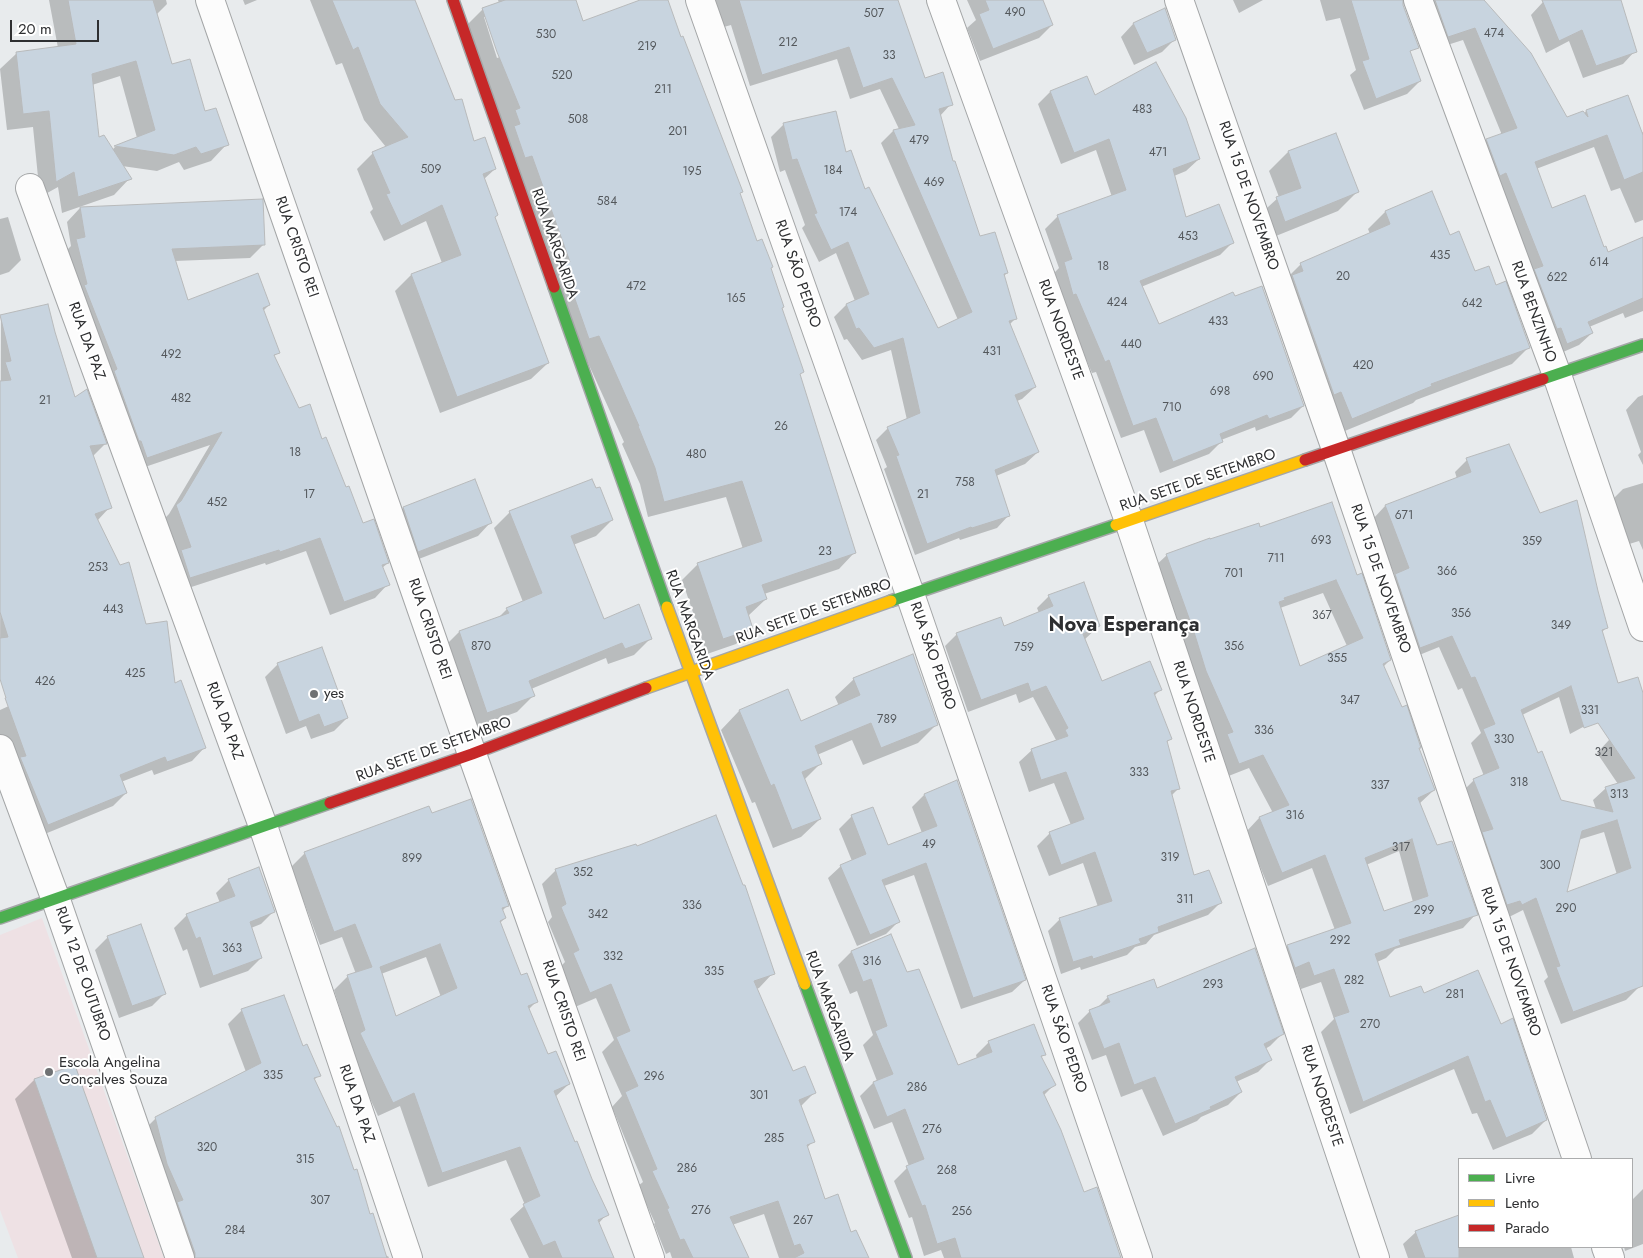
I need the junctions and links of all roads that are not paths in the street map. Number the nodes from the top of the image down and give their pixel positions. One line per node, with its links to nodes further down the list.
1 (210, 0): 16 (street, RUA CRISTO REI)
2 (453, 0): 14 (street, RUA MARGARIDA)
3 (700, 0): 12 (street, RUA SÃO PEDRO)
4 (941, 0): 11 (street, RUA NORDESTE)
5 (1179, 0): 10 (street, RUA 15 DE NOVEMBRO)
6 (1418, 0): 9 (street, RUA BENZINHO)
7 (30, 188): 17 (street, RUA DA PAZ)
8 (1643, 345): 9 (street, RUA SETE DE SETEMBRO)
9 (1557, 376): 10 (street, RUA SETE DE SETEMBRO); 13 (street, RUA BENZINHO)
10 (1336, 449): 11 (street, RUA SETE DE SETEMBRO); 20 (street, RUA 15 DE NOVEMBRO)
11 (1129, 521): 12 (street, RUA SETE DE SETEMBRO); 26 (street, RUA NORDESTE)
12 (910, 594): 14 (street, RUA SETE DE SETEMBRO); 25 (street, RUA SÃO PEDRO)
13 (1643, 627)
14 (690, 672): 16 (street, RUA SETE DE SETEMBRO); 24 (street, RUA MARGARIDA)
15 (0, 749): 18 (street, RUA 12 DE OUTUBRO)
16 (472, 754): 17 (street, RUA SETE DE SETEMBRO); 23 (street, RUA CRISTO REI)
17 (263, 826): 18 (street, RUA SETE DE SETEMBRO); 22 (street, RUA DA PAZ)
18 (56, 900): 19 (street, RUA SETE DE SETEMBRO); 21 (street, RUA 12 DE OUTUBRO)
19 (0, 918)
20 (1577, 1158)
21 (180, 1258)
22 (408, 1258)
23 (650, 1258)
24 (906, 1258)
25 (1138, 1258)
26 (1375, 1258)

